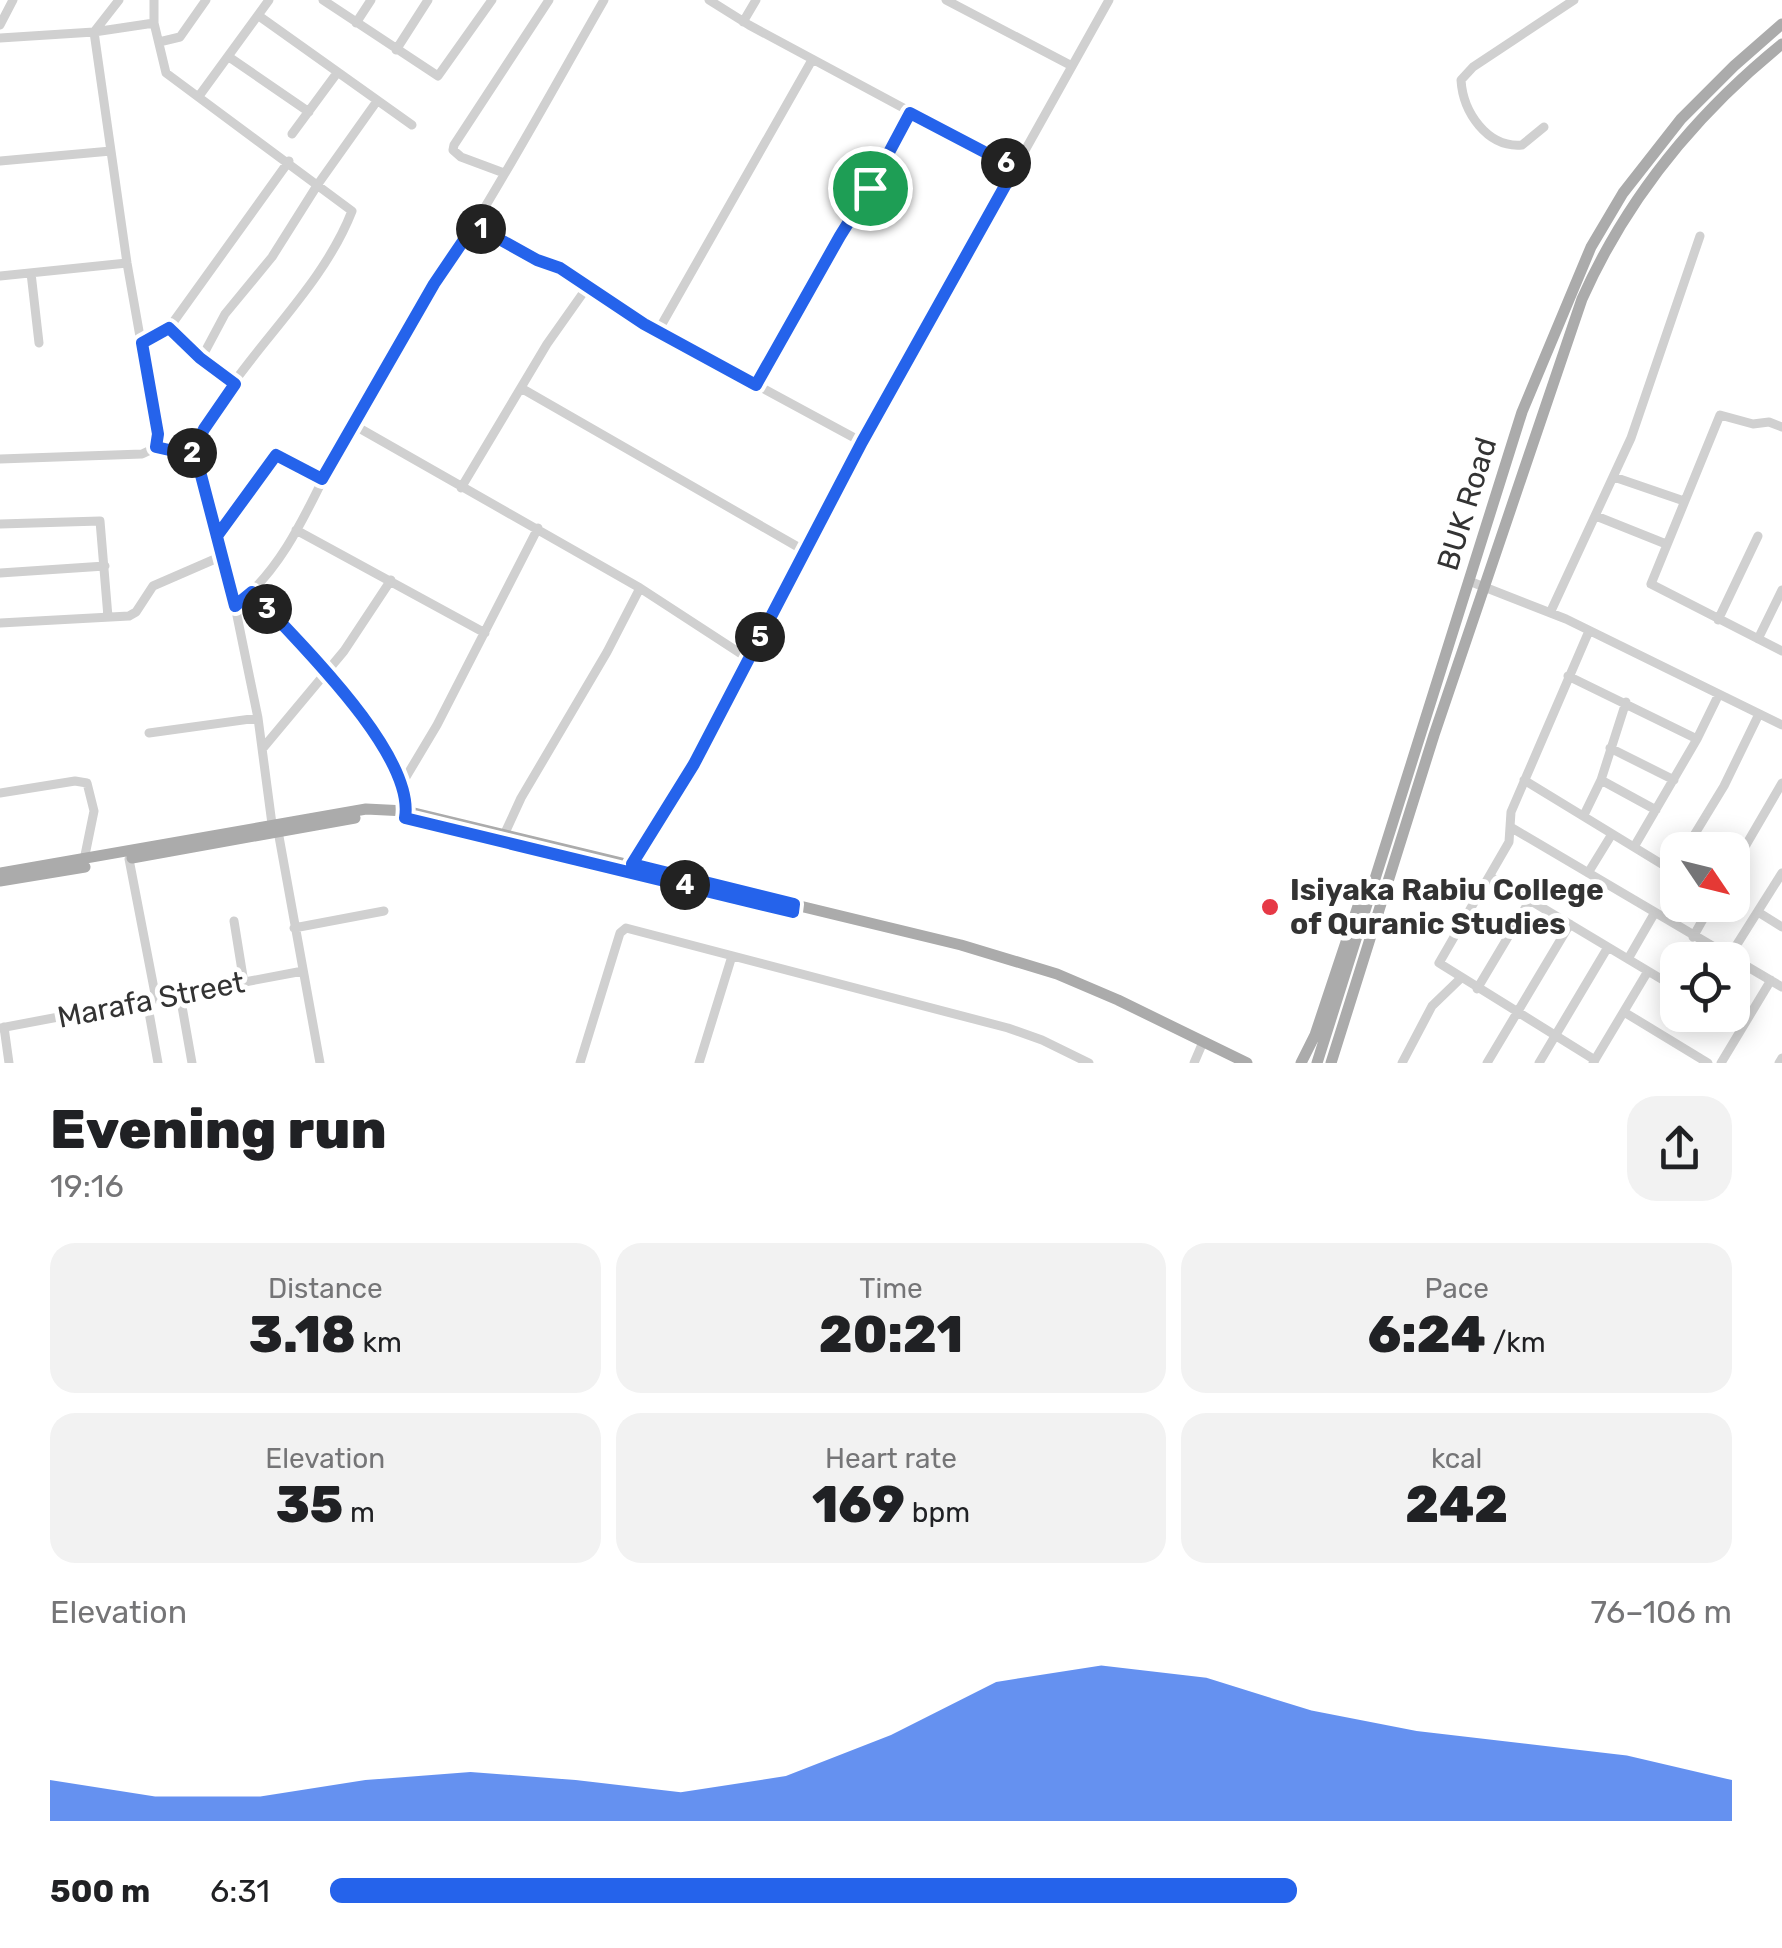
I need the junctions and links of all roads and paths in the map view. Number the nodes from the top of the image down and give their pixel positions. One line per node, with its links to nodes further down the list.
1 (13, 0): 22 (street)
2 (119, 0): 23 (street)
3 (206, 0): 25 (street)
4 (269, 0): 17 (street)
5 (323, 0): 20 (street)
6 (371, 0): 20 (street)
7 (428, 0): 27 (street)
8 (492, 0): 27 (street)
9 (550, 0): 43 (street)
10 (604, 0): 43 (street)
11 (709, 0): 18 (street)
12 (756, 0): 18 (street)
13 (946, 0): 30 (street)
14 (1109, 0): 30 (street)
15 (1574, 0): 37 (street)
16 (152, 2): 19 (street)
17 (259, 16): 28 (street); 31 (street)
18 (743, 22): 29 (street)
19 (154, 23): 23 (street); 25 (street)
20 (356, 24): 27 (street)
21 (1782, 24): 81 (main road, BUK Road)
22 (0, 25)
23 (94, 32): 24 (street); 39 (street)
24 (0, 38)
25 (159, 42): 32 (street)
26 (1782, 44): 82 (main road, BUK Road)
27 (396, 50)
28 (229, 57): 32 (street); 34 (street)
29 (812, 60): 35 (street); 52 (street)
30 (1072, 66): 42 (street)
31 (337, 74): 33 (street); 34 (street)
32 (199, 96): 41 (street)
33 (376, 101): 36 (street); 44 (street)
34 (309, 112): 38 (street)
35 (910, 113): 42 (street); 57 (street)
36 (412, 125)
37 (1544, 128)
38 (292, 134)
39 (110, 151): 40 (street); 47 (street)
40 (0, 161)
41 (289, 162): 44 (street); 51 (street)
42 (1015, 168): 61 (street)
43 (504, 173): 45 (street)
44 (318, 184): 55 (street); 56 (street)
45 (474, 225): 50 (street); 59 (street)
46 (1700, 236): 65 (street)
47 (127, 263): 48 (street); 53 (street)
48 (31, 273): 49 (street); 54 (street)
49 (0, 276)
50 (588, 286): 52 (street); 58 (street)
51 (169, 328): 53 (street); 55 (street)
52 (658, 332): 57 (street)
53 (142, 343): 62 (street)
54 (38, 344)
55 (200, 358): 56 (street)
56 (235, 384): 63 (street)
57 (756, 385): 61 (street)
58 (521, 388): 67 (street); 76 (street)
59 (352, 424): 66 (street); 67 (street)
60 (1782, 428): 68 (street)
61 (862, 442): 76 (street)
62 (156, 447): 63 (street); 64 (street)
63 (193, 453): 73 (street)
64 (0, 459)
65 (1614, 477): 68 (street); 69 (street)
66 (322, 479): 72 (street); 73 (street)
67 (461, 488): 71 (street)
68 (1684, 502): 75 (street)
69 (1596, 516): 75 (street); 87 (street)
70 (0, 524): 78 (street)
71 (538, 528): 83 (street); 92 (street)
72 (296, 530): 80 (street); 85 (street)
73 (217, 536): 77 (street)
74 (1758, 536): 89 (street)
75 (1666, 544): 89 (street)
76 (805, 551): 95 (street)
77 (222, 556): 86 (street); 88 (street)
78 (104, 566): 79 (street); 88 (street)
79 (0, 573)
80 (391, 580): 92 (street); 96 (street)
81 (1469, 581): 82 (street); 126 (main road, BUK Road)
82 (1485, 587): 87 (street); 180 (main road, BUK Road)
83 (640, 588): 95 (street); 119 (street)
84 (1782, 590): 93 (street)
85 (252, 592): 86 (street); 96 (street)
86 (235, 606): 101 (street)
87 (1550, 613): 91 (street)
88 (108, 617): 90 (street)
89 (1718, 620): 93 (street)
90 (0, 623)
91 (1588, 631): 97 (street); 98 (street)
92 (485, 633): 110 (street)
93 (1758, 639): 94 (street)
94 (1782, 651)
95 (749, 659): 127 (street)
96 (326, 674): 105 (street); 110 (street)
97 (1568, 676): 99 (street); 107 (street)
98 (1719, 694): 100 (street); 104 (street)
99 (1626, 702): 104 (street); 106 (street)
100 (1759, 714): 102 (street); 118 (street)
101 (258, 718): 103 (street); 105 (street)
102 (1782, 726)
103 (149, 733)
104 (1698, 739): 109 (street)
105 (263, 748): 116 (street)
106 (1610, 748): 108 (street); 109 (street)
107 (1524, 780): 114 (street); 117 (street)
108 (1601, 780): 113 (street); 114 (street)
109 (1674, 780): 113 (street)
110 (403, 782): 115 (street)
111 (1782, 783): 121 (street)
112 (0, 794): 124 (street)
113 (1656, 810): 122 (street)
114 (1584, 814): 120 (street)
115 (406, 815): 116 (main road); 119 (main road); 127 (main road)
116 (274, 827): 123 (main road); 124 (main road); 142 (street)
117 (1512, 828): 130 (street); 132 (street)
118 (1696, 832)
119 (504, 834): 127 (main road)
120 (1612, 834): 122 (street); 130 (street)
121 (1750, 837)
122 (1634, 847): 125 (street)
123 (129, 859): 128 (main road); 159 (street)
124 (84, 860): 128 (main road)
125 (1660, 861)
126 (1380, 864): 178 (main road); 179 (main road, BUK Road)
127 (632, 867): 166 (main road)
128 (53, 869): 129 (main road); 133 (main road)
129 (0, 873)
130 (1588, 873): 137 (street)
131 (1782, 873): 136 (street)
132 (1491, 876): 134 (street); 152 (street)
133 (0, 881)
134 (1530, 900): 140 (street); 157 (street)
135 (384, 910): 142 (street)
136 (1758, 912): 141 (street); 145 (street)
137 (1654, 914): 143 (street); 148 (street)
138 (234, 921): 155 (street)
139 (1701, 922): 143 (street)
140 (1570, 924): 146 (street); 161 (street)
141 (1782, 926)
142 (294, 928): 150 (street)
143 (1693, 937): 144 (street)
144 (1702, 942)
145 (1739, 942)
146 (1608, 947): 148 (street); 165 (street)
147 (732, 956): 172 (street); 173 (street); 174 (street)
148 (1628, 959): 151 (street)
149 (1750, 968): 154 (street)
150 (303, 970): 155 (street, Marafa Street); 171 (street)
151 (1648, 971): 153 (street); 160 (street)
152 (1460, 978): 157 (street); 181 (street)
153 (1660, 978)
154 (1771, 980): 156 (street); 162 (street)
155 (244, 983): 158 (street, Marafa Street)
156 (1782, 987)
157 (1477, 989): 161 (street)
158 (180, 995): 159 (street, Marafa Street); 170 (street)
159 (151, 1000): 163 (street, Marafa Street); 169 (street)
160 (1624, 1012): 167 (street); 184 (street)
161 (1517, 1013): 165 (street); 182 (street)
162 (1750, 1015)
163 (2, 1028): 168 (street)
164 (1740, 1032): 185 (street)
165 (1555, 1036): 167 (street); 183 (street)
166 (1202, 1045): 175 (street); 176 (main road); 177 (main road)
167 (1594, 1062)
168 (9, 1063)
169 (158, 1063)
170 (192, 1063)
171 (320, 1063)
172 (580, 1063)
173 (700, 1063)
174 (1089, 1063)
175 (1194, 1063)
176 (1226, 1063)
177 (1246, 1063)
178 (1301, 1063)
179 (1316, 1063)
180 (1334, 1063)
181 (1402, 1063)
182 (1487, 1063)
183 (1539, 1063)
184 (1708, 1063)
185 (1721, 1063)

